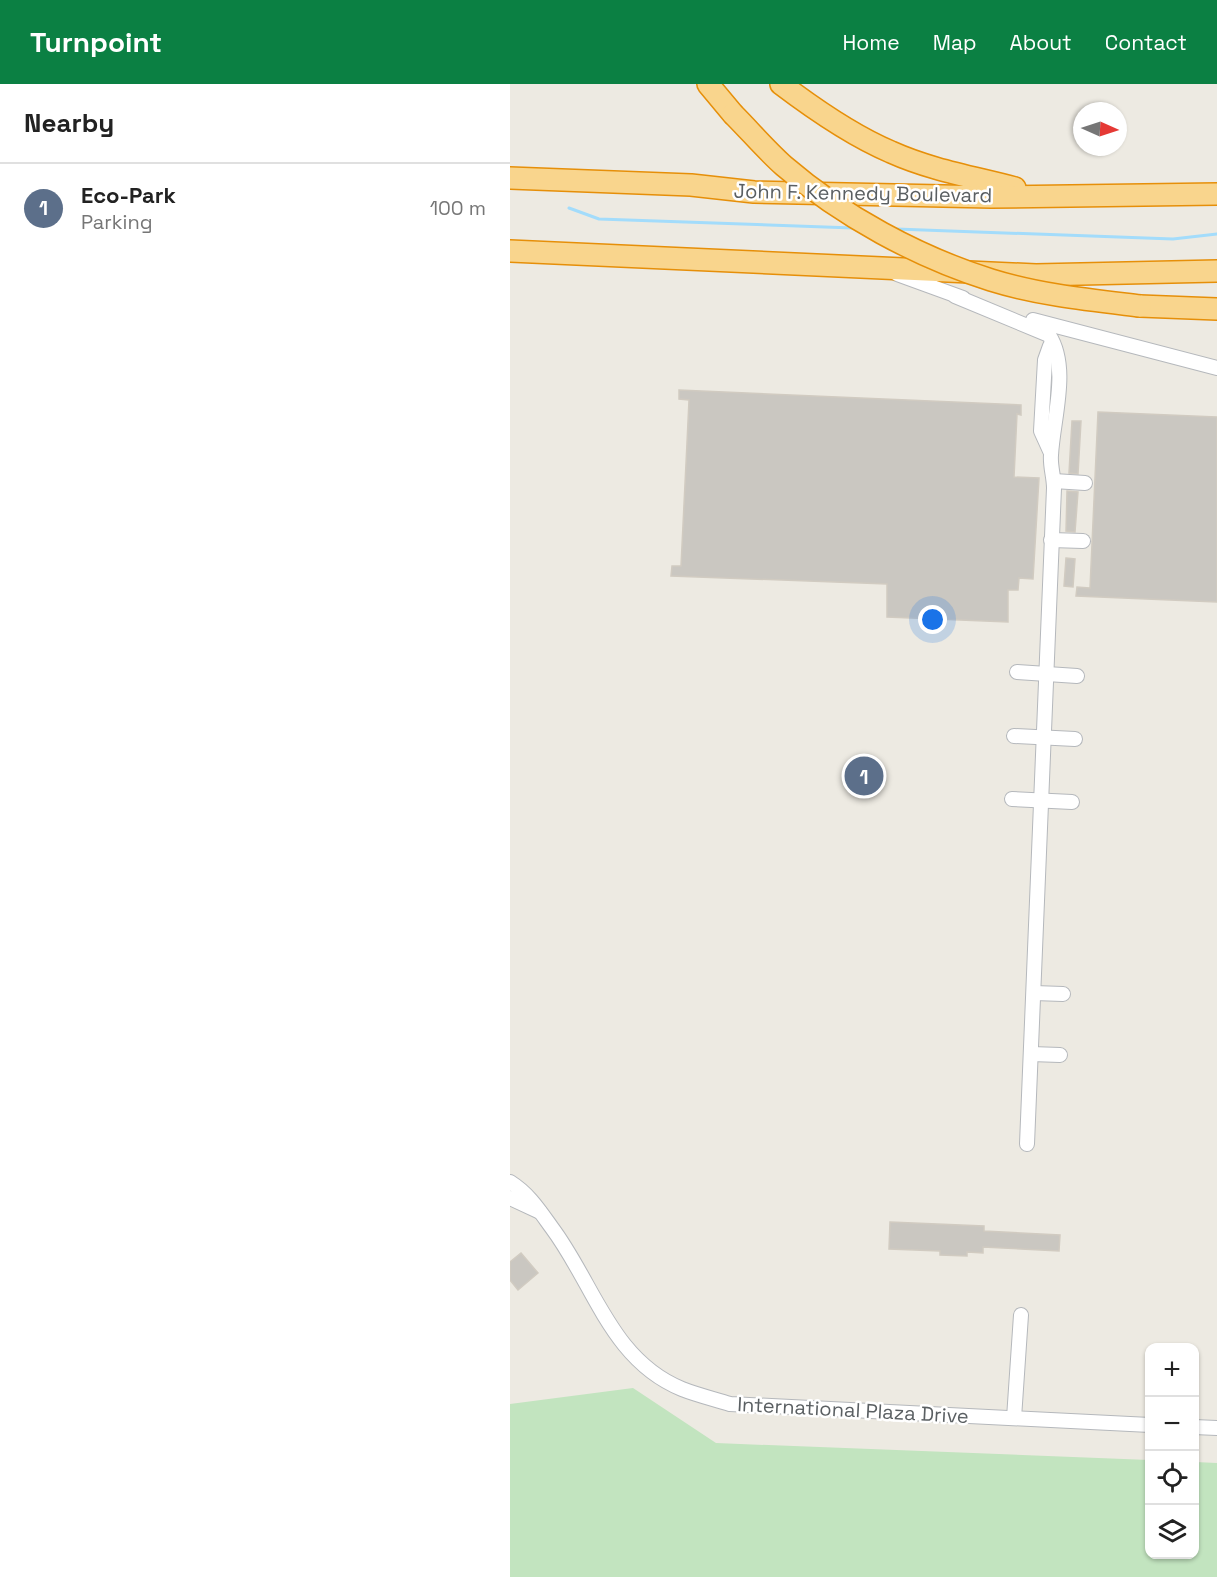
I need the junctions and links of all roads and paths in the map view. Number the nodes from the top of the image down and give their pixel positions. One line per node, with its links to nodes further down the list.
1 (708, 84): 10 (highway, bridge)
2 (781, 84): 4 (highway)
3 (510, 178): 4 (highway, John F. Kennedy Boulevard)
4 (1042, 194): 5 (highway, John F. Kennedy Boulevard)
5 (1217, 194)
6 (510, 251): 7 (highway)
7 (881, 268): 8 (highway); 9 (street)
8 (1217, 271)
9 (955, 296): 11 (street); 12 (street)
10 (1217, 309)
11 (1217, 368)
12 (1054, 484): 13 (street); 14 (street)
13 (1084, 486)
14 (1051, 544): 15 (street); 17 (street)
15 (1082, 545)
16 (1017, 672): 17 (street)
17 (1047, 674): 18 (street); 20 (street)
18 (1077, 676)
19 (1014, 736): 20 (street)
20 (1044, 738): 21 (street); 23 (street)
21 (1075, 739)
22 (1012, 799): 23 (street)
23 (1042, 801): 24 (street); 25 (street)
24 (1072, 802)
25 (1034, 993): 26 (street); 27 (street)
26 (1063, 994)
27 (1031, 1054): 28 (street); 29 (street)
28 (1060, 1055)
29 (1027, 1144)
30 (510, 1182): 32 (street, International Plaza Drive)
31 (510, 1198): 32 (street)
32 (540, 1212): 34 (street, International Plaza Drive)
33 (1021, 1315): 34 (street)
34 (1014, 1418): 35 (street, International Plaza Drive)
35 (1145, 1425)
36 (1199, 1427): 37 (street)
37 (1217, 1428)

